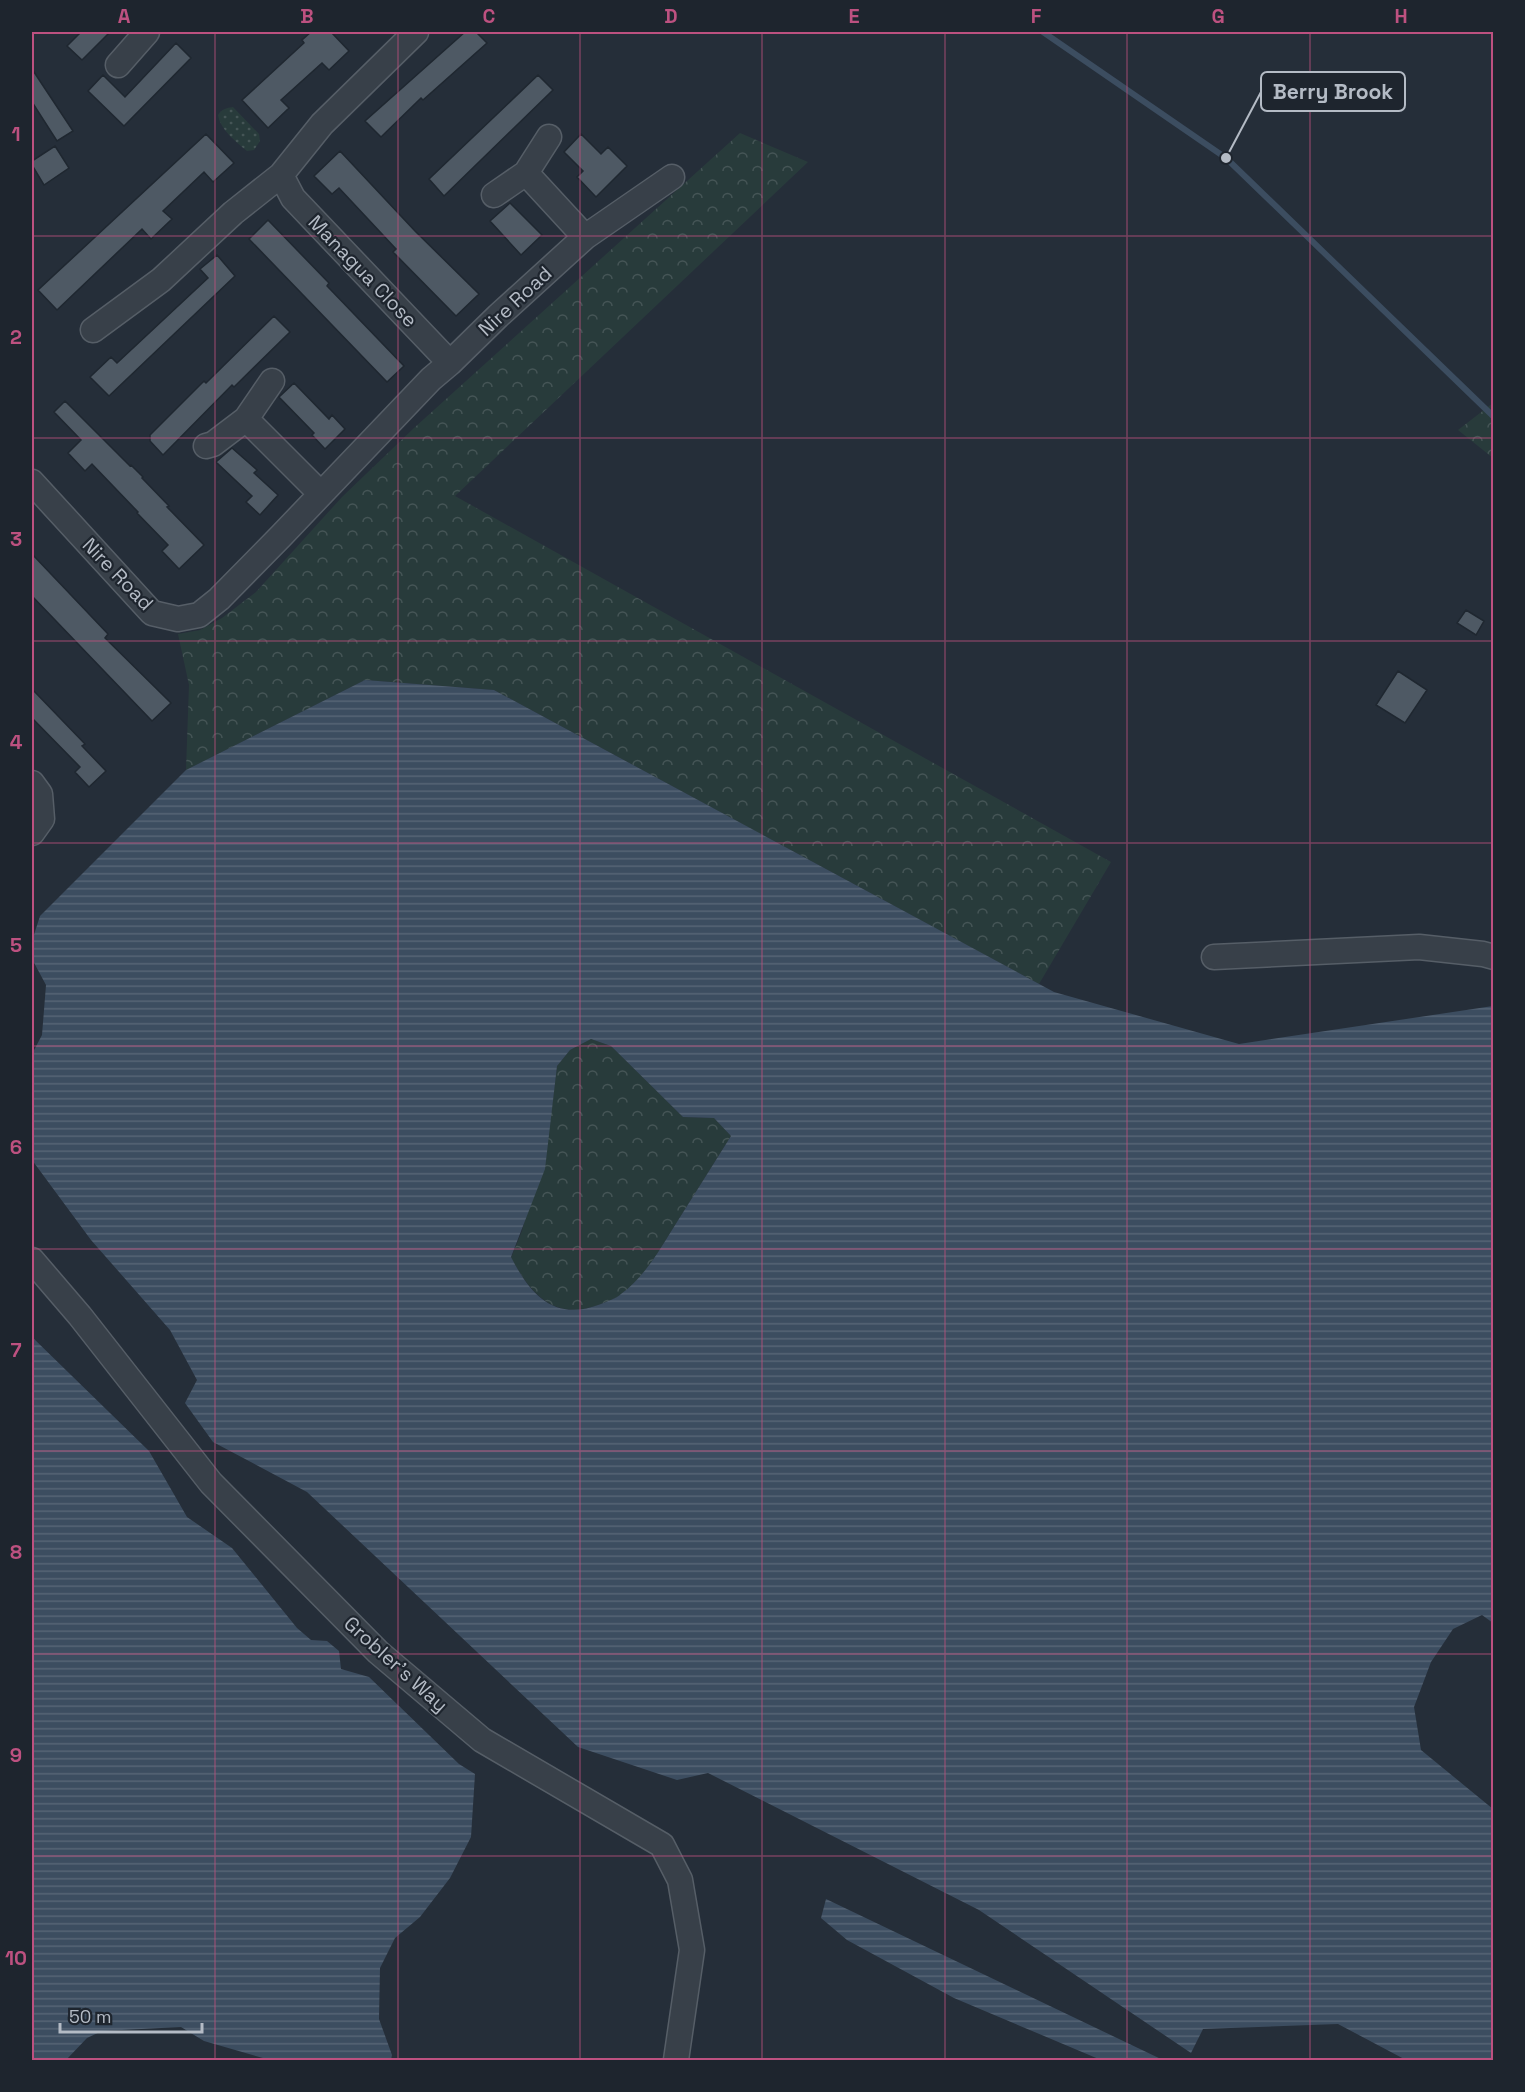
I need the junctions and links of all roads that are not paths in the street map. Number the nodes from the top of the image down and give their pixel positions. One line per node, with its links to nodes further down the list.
1 (147, 32): 3 (street)
2 (416, 32): 6 (street)
3 (118, 65)
4 (549, 137): 5 (street)
5 (526, 173): 8 (street); 9 (street)
6 (281, 175): 10 (street); 11 (street, Managua Close)
7 (672, 177): 9 (street, Nire Road)
8 (494, 195)
9 (585, 237): 11 (street, Nire Road)
10 (93, 330)
11 (450, 363): 16 (street, Nire Road)
12 (272, 381): 13 (street)
13 (246, 419): 14 (street); 16 (street)
14 (207, 446)
15 (32, 482): 16 (street, Nire Road)
16 (321, 493)
17 (32, 783): 18 (street)
18 (32, 833)
19 (1214, 957): 20 (street)
20 (1494, 957)
21 (32, 1260): 22 (street, Grobler's Way)
22 (676, 2061)

